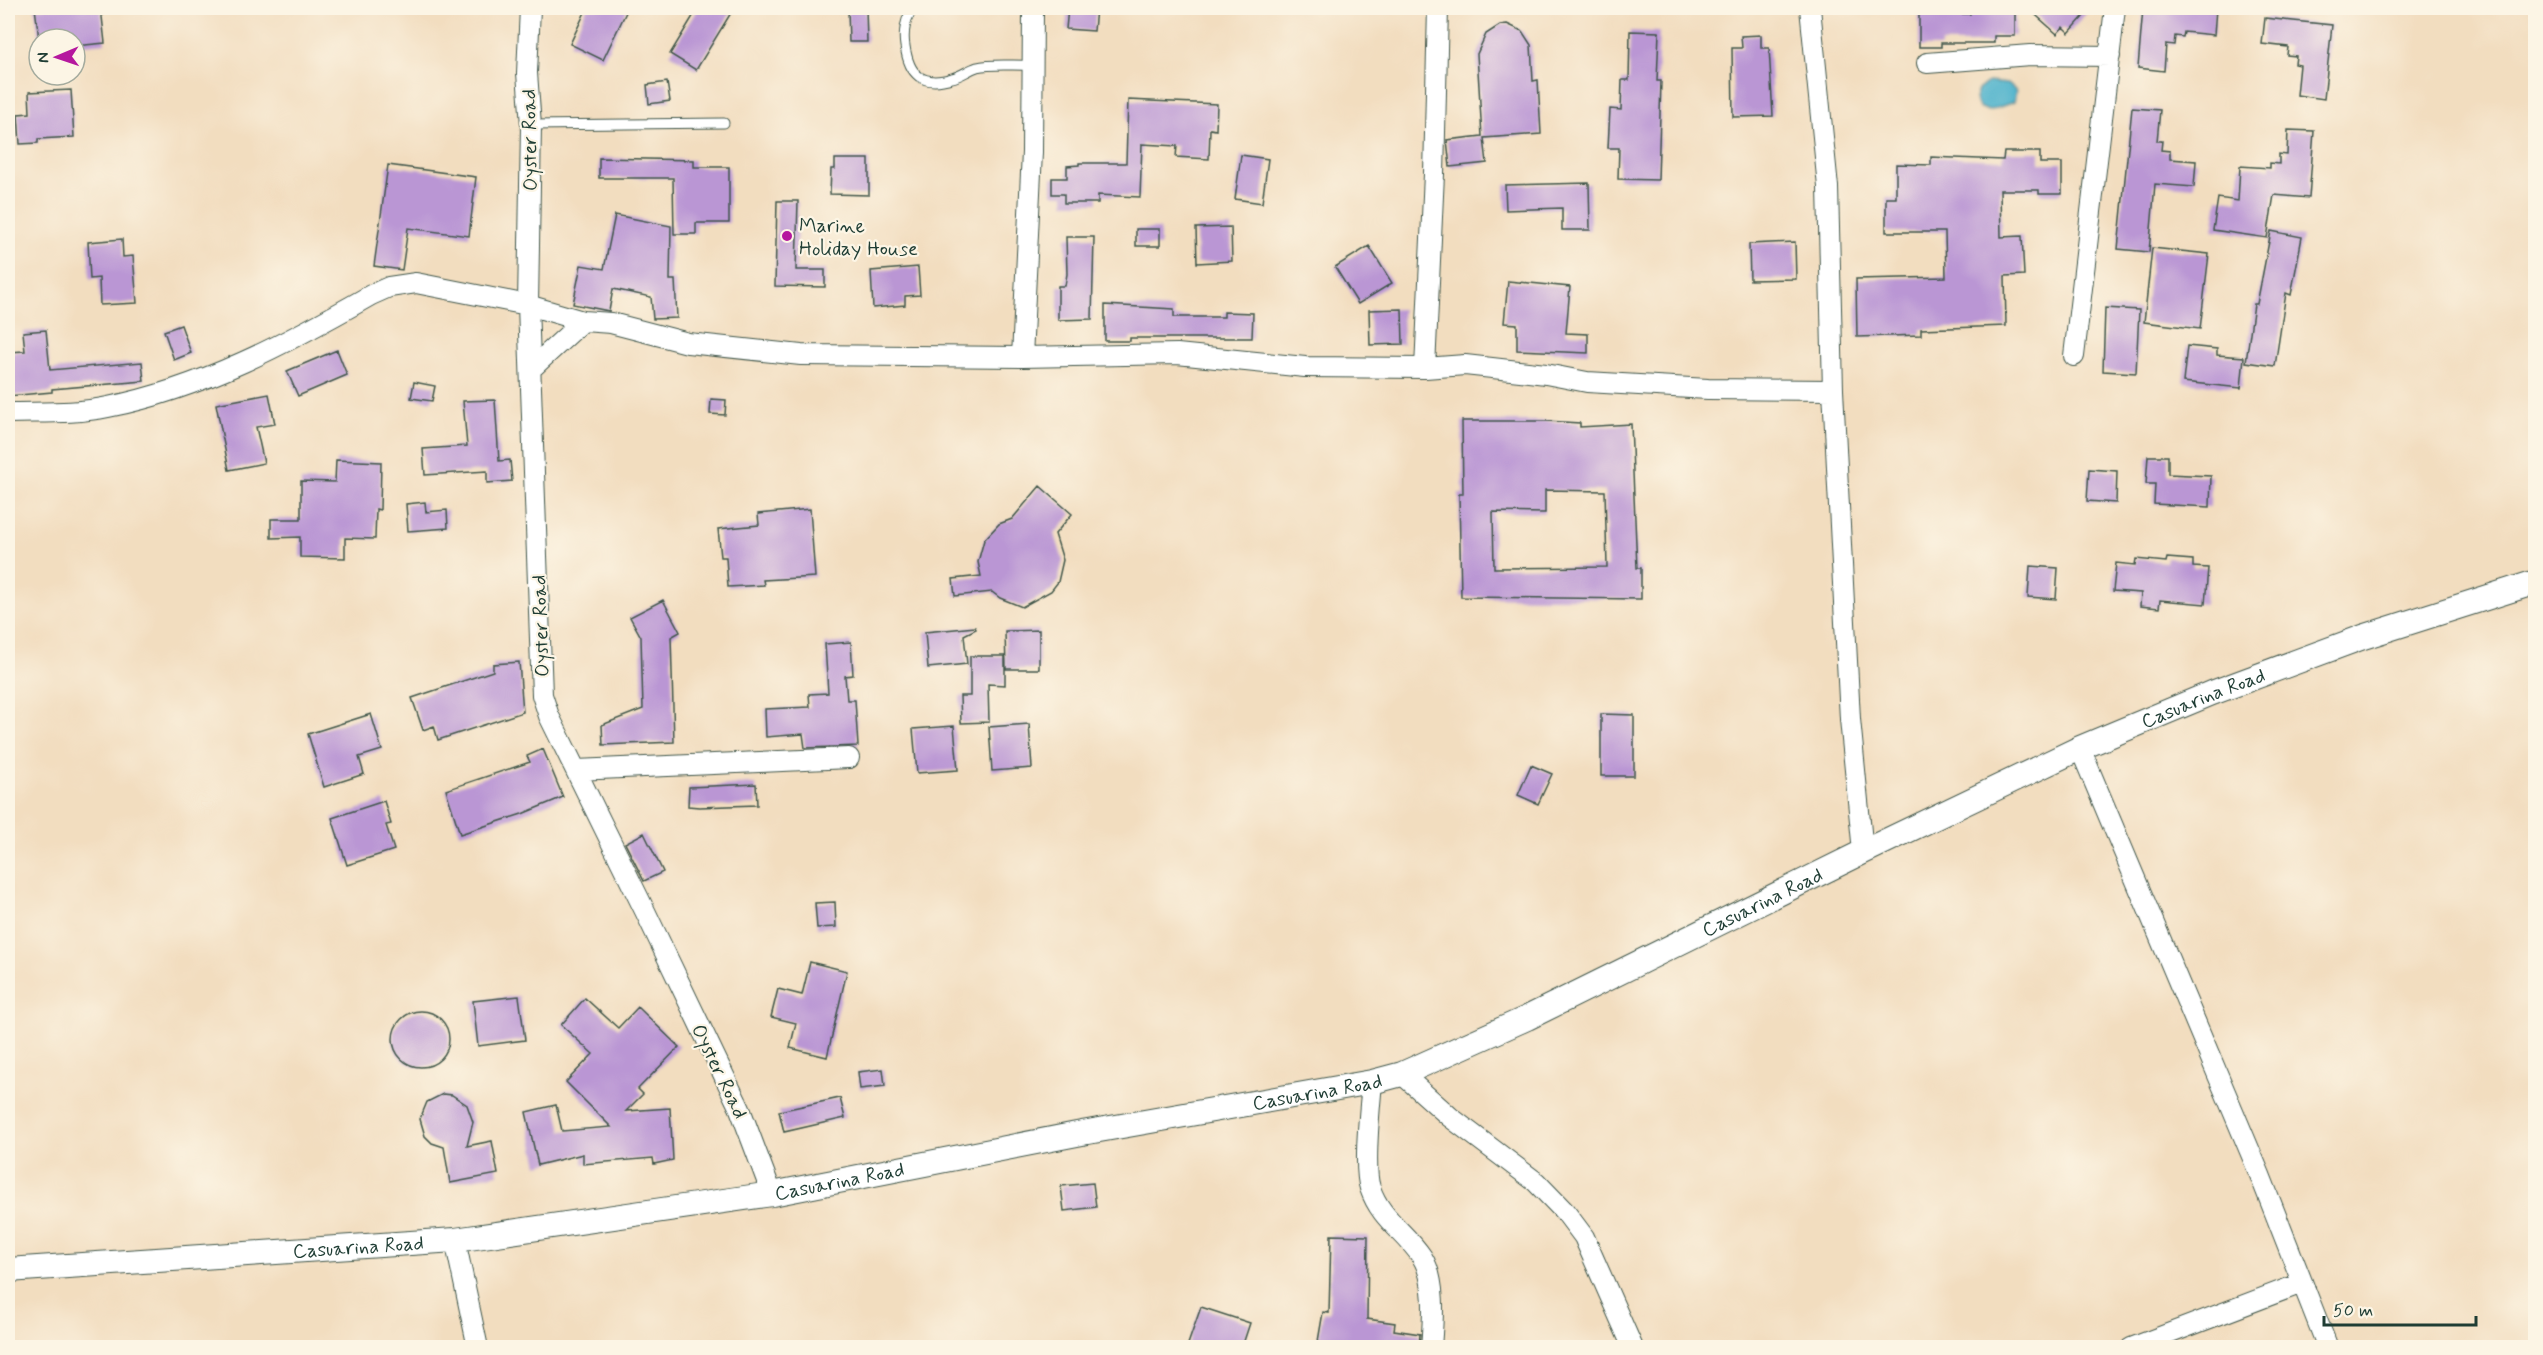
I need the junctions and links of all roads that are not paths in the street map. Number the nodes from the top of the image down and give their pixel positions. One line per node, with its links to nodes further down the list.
1 (530, 8): 11 (street, Oyster Road)
2 (915, 8): 9 (lane)
3 (1033, 8): 9 (street)
4 (1438, 8): 16 (street)
5 (1810, 8): 18 (street)
6 (2115, 8): 7 (street)
7 (2110, 56): 8 (street); 14 (street)
8 (1927, 63)
9 (1033, 65): 15 (street)
10 (724, 123): 11 (lane)
11 (531, 125): 12 (street, Oyster Road)
12 (528, 305): 13 (street); 17 (street, Oyster Road); 19 (street)
13 (583, 321): 15 (street); 17 (street)
14 (2074, 356)
15 (1022, 357): 16 (street)
16 (1425, 368): 18 (street)
17 (531, 369): 23 (street, Oyster Road)
18 (1833, 390): 24 (street)
19 (8, 413)
20 (2535, 582): 21 (street, Casuarina Road)
21 (2080, 748): 24 (street, Casuarina Road); 30 (street)
22 (849, 759): 23 (street)
23 (576, 770): 27 (street, Oyster Road)
24 (1863, 852): 25 (street, Casuarina Road)
25 (1402, 1074): 26 (street, Casuarina Road); 33 (street)
26 (1372, 1082): 27 (street, Casuarina Road); 32 (street)
27 (772, 1194): 28 (street, Casuarina Road)
28 (455, 1240): 29 (street, Casuarina Road); 31 (street)
29 (8, 1270)
30 (2302, 1283): 34 (street); 35 (street)
31 (478, 1347)
32 (1431, 1347)
33 (1633, 1347)
34 (2131, 1347)
35 (2328, 1347)

